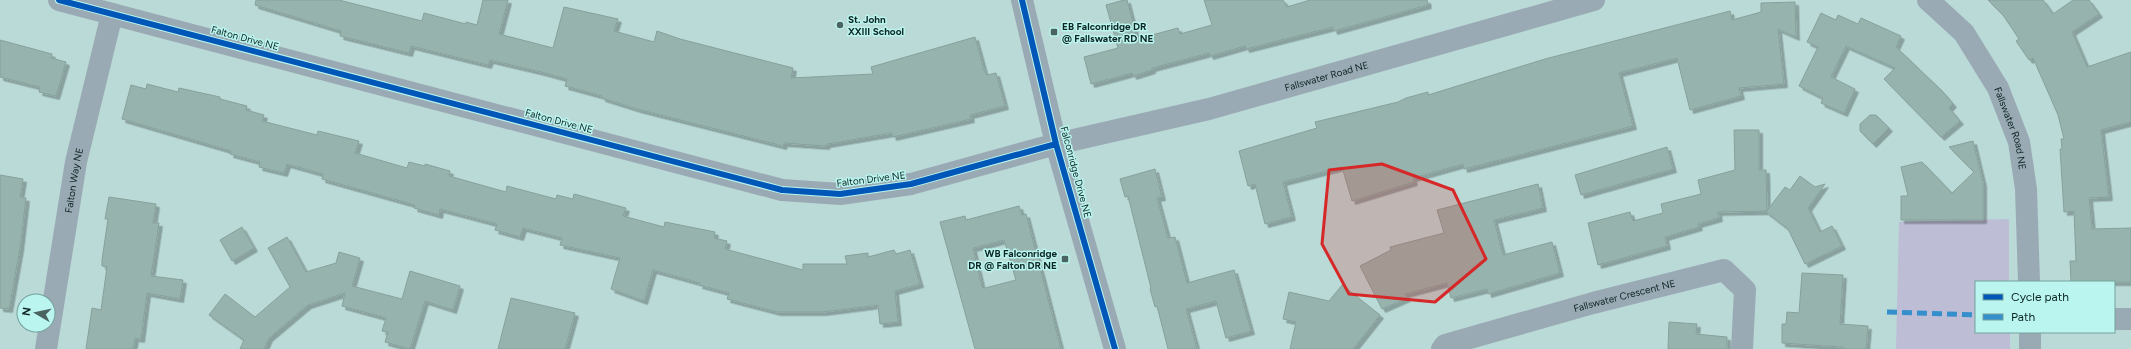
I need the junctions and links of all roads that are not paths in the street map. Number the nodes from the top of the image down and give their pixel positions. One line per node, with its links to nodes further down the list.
1 (59, 0): 5 (street, Falton Drive NE)
2 (1022, 0): 6 (street, Falconridge Drive NE)
3 (1594, 0): 6 (street, Fallswater Road NE)
4 (1928, 0): 7 (street, Fallswater Road NE)
5 (112, 14): 6 (street, Falton Drive NE); 11 (street, Falton Way NE)
6 (1056, 144): 12 (street, Falconridge Drive NE)
7 (2029, 281)
8 (2115, 319): 9 (street)
9 (2131, 320)
10 (2030, 333): 15 (street)
11 (46, 349)
12 (1115, 349)
13 (1442, 349): 14 (street, Fallswater Crescent NE)
14 (1742, 349)
15 (2030, 349)

